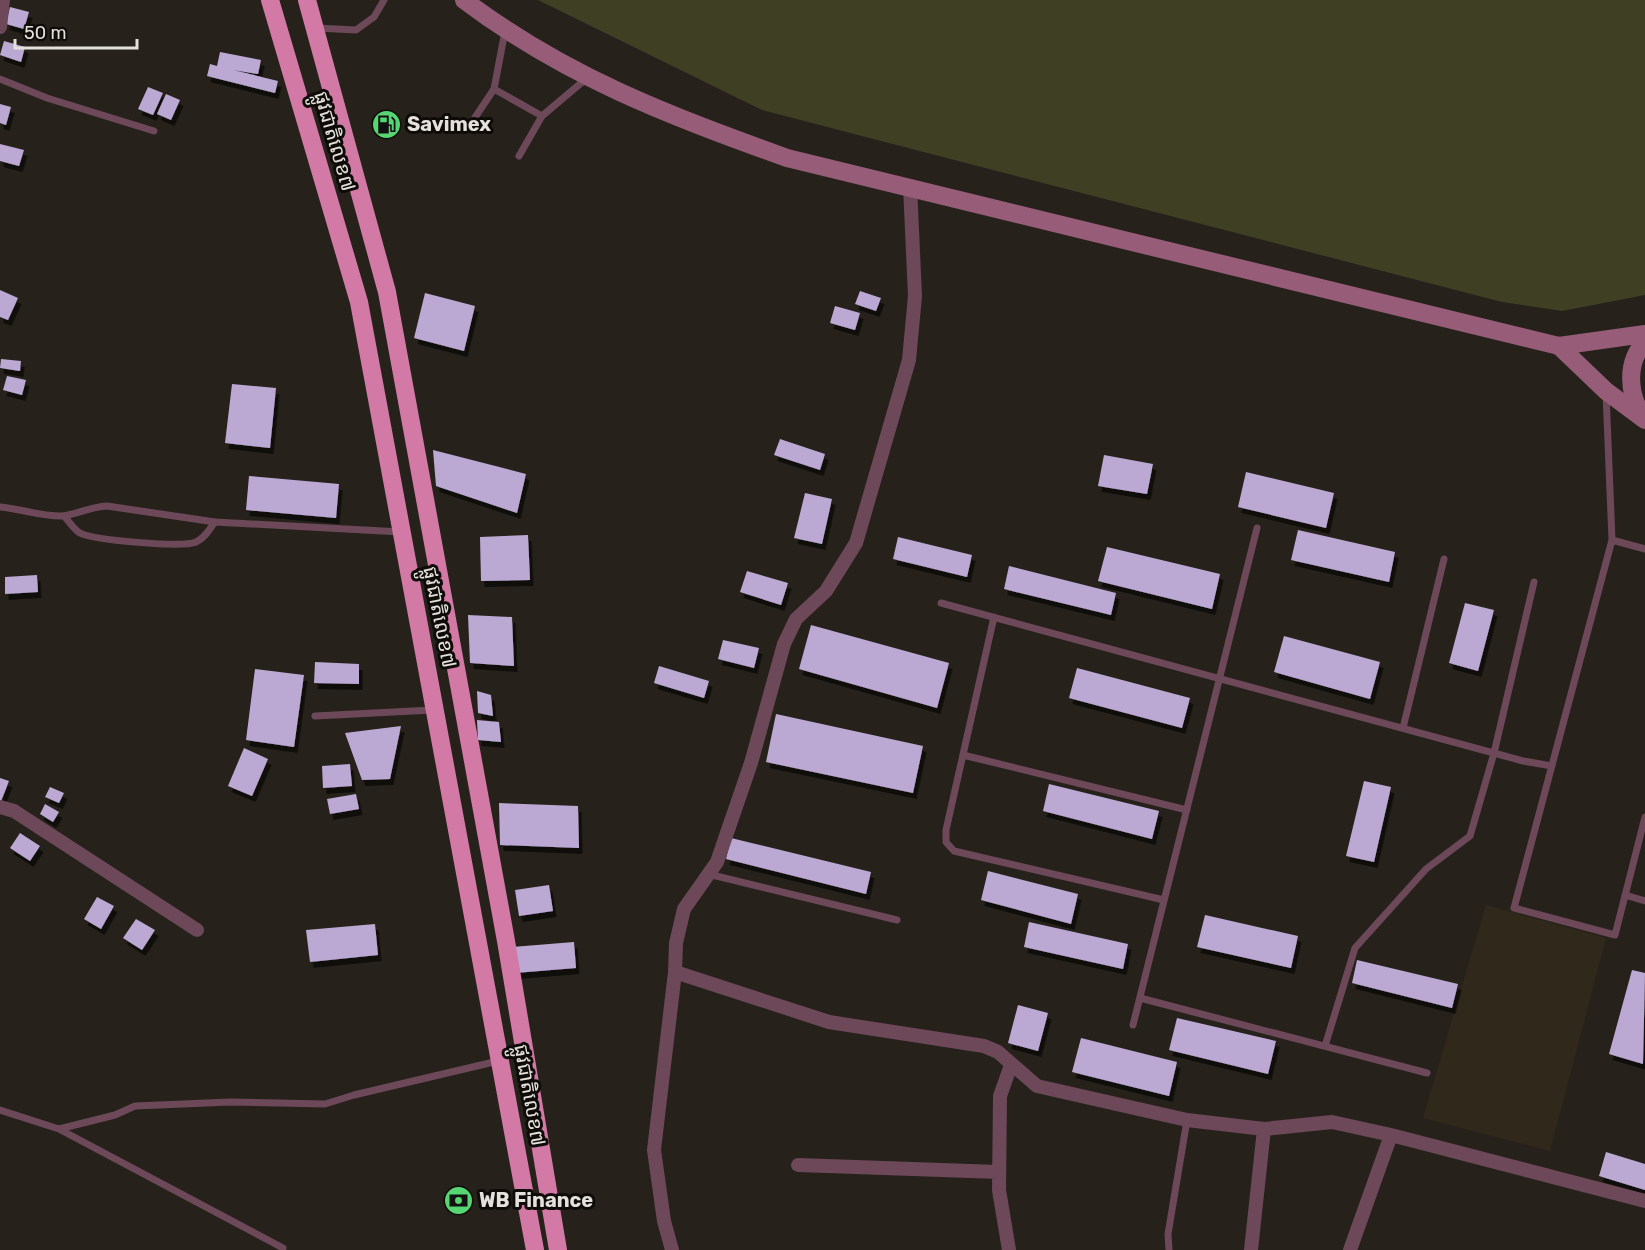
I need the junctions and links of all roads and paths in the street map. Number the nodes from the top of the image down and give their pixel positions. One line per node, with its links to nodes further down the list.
1 (3, 0): 6 (street)
2 (307, 0): 7 (highway, ផ្លូវជាតិលេខ៧)
3 (384, 0): 7 (lane)
4 (464, 0): 8 (street)
5 (274, 1): 18 (highway, ផ្លូវជាតិលេខ៧)
6 (0, 27)
7 (315, 28): 17 (highway, ផ្លូវជាតិលេខ៧)
8 (505, 31): 9 (street); 11 (lane)
9 (587, 78): 12 (lane); 16 (street)
10 (0, 79): 14 (lane)
11 (494, 89): 12 (lane); 13 (lane)
12 (542, 116): 15 (lane)
13 (470, 125)
14 (154, 130)
15 (519, 156)
16 (910, 186): 21 (street); 47 (street)
17 (387, 292): 18 (highway); 32 (highway, ផ្លូវជាតិលេខ៧)
18 (359, 302): 28 (highway, ផ្លូវជាតិលេខ៧)
19 (1645, 334): 21 (street)
20 (1645, 342): 23 (street)
21 (1559, 346): 22 (street)
22 (1606, 391): 23 (street); 29 (lane)
23 (1645, 420)
24 (0, 507): 25 (lane)
25 (64, 516): 26 (lane); 26 (lane)
26 (215, 522): 28 (lane)
27 (1257, 528): 37 (lane)
28 (401, 532): 33 (highway, ផ្លូវជាតិលេខ៧)
29 (1612, 540): 30 (lane); 43 (lane)
30 (1645, 549)
31 (1444, 559): 40 (lane)
32 (438, 576): 33 (highway); 53 (highway, ផ្លូវជាតិលេខ៧)
33 (410, 581): 38 (highway, ផ្លូវជាតិលេខ៧)
34 (1534, 582): 41 (lane)
35 (941, 603): 36 (lane)
36 (994, 617): 37 (lane); 42 (lane)
37 (1219, 678): 40 (lane); 45 (lane)
38 (435, 710): 39 (lane); 54 (highway, ផ្លូវជាតិលេខ៧)
39 (315, 717)
40 (1403, 728): 41 (lane)
41 (1494, 753): 43 (lane); 58 (lane)
42 (963, 755): 45 (lane); 49 (lane)
43 (1552, 766): 48 (lane)
44 (0, 807): 52 (street)
45 (1186, 810): 49 (lane)
46 (1645, 817): 48 (lane)
47 (708, 874): 51 (lane); 55 (street)
48 (1625, 895): 50 (lane)
49 (1164, 900): 56 (lane)
50 (1645, 901)
51 (897, 920)
52 (197, 930)
53 (506, 941): 54 (highway); 72 (highway, ផ្លូវជាតិលេខ៧)
54 (481, 951): 59 (highway, ផ្លូវជាតិលេខ៧)
55 (675, 972): 60 (street); 73 (street)
56 (1140, 998): 57 (lane); 58 (lane)
57 (1133, 1025)
58 (1325, 1046): 61 (lane)
59 (501, 1060): 64 (lane); 71 (highway, ផ្លូវជាតិលេខ៧)
60 (1011, 1065): 63 (street); 68 (street)
61 (1427, 1073)
62 (0, 1110): 64 (lane)
63 (1187, 1120): 65 (street); 75 (lane)
64 (58, 1129): 70 (lane)
65 (1264, 1129): 66 (street); 76 (street)
66 (1391, 1135): 69 (street); 77 (street)
67 (798, 1165): 68 (street)
68 (999, 1172): 74 (street)
69 (1645, 1202)
70 (283, 1248)
71 (535, 1250)
72 (558, 1250)
73 (672, 1250)
74 (1009, 1250)
75 (1169, 1250)
76 (1251, 1250)
77 (1350, 1250)

